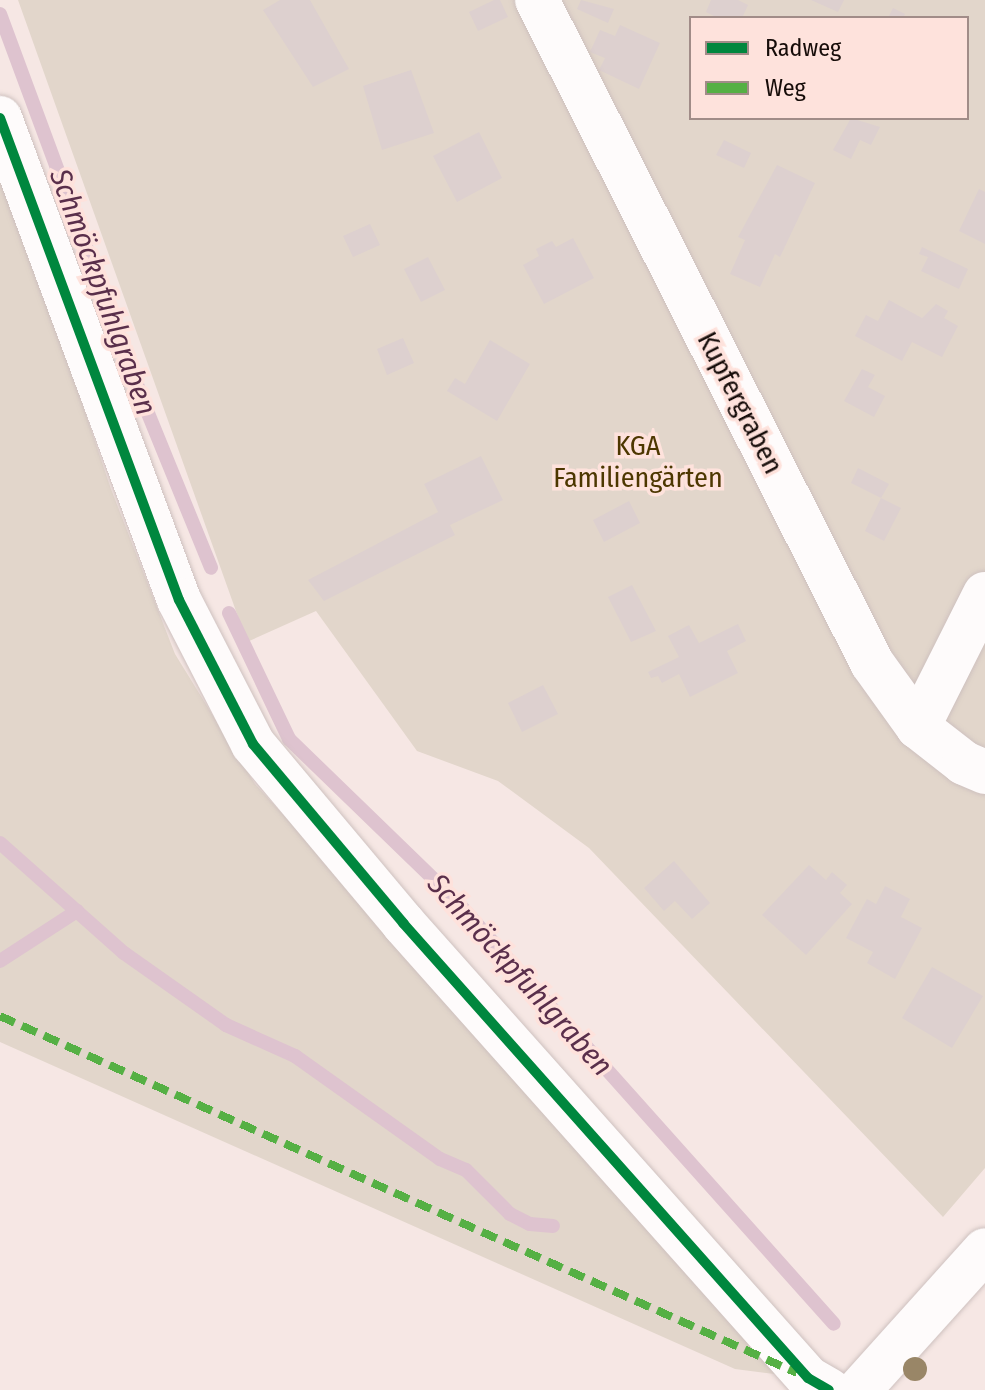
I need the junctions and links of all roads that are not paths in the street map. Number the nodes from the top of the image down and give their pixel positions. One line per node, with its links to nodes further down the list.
1 (537, 0): 4 (street, Kupfergraben)
2 (0, 118): 7 (street)
3 (985, 594): 4 (street)
4 (918, 727): 5 (street, Kupfergraben)
5 (985, 772)
6 (985, 1250): 8 (street)
7 (829, 1390)
8 (859, 1390)

